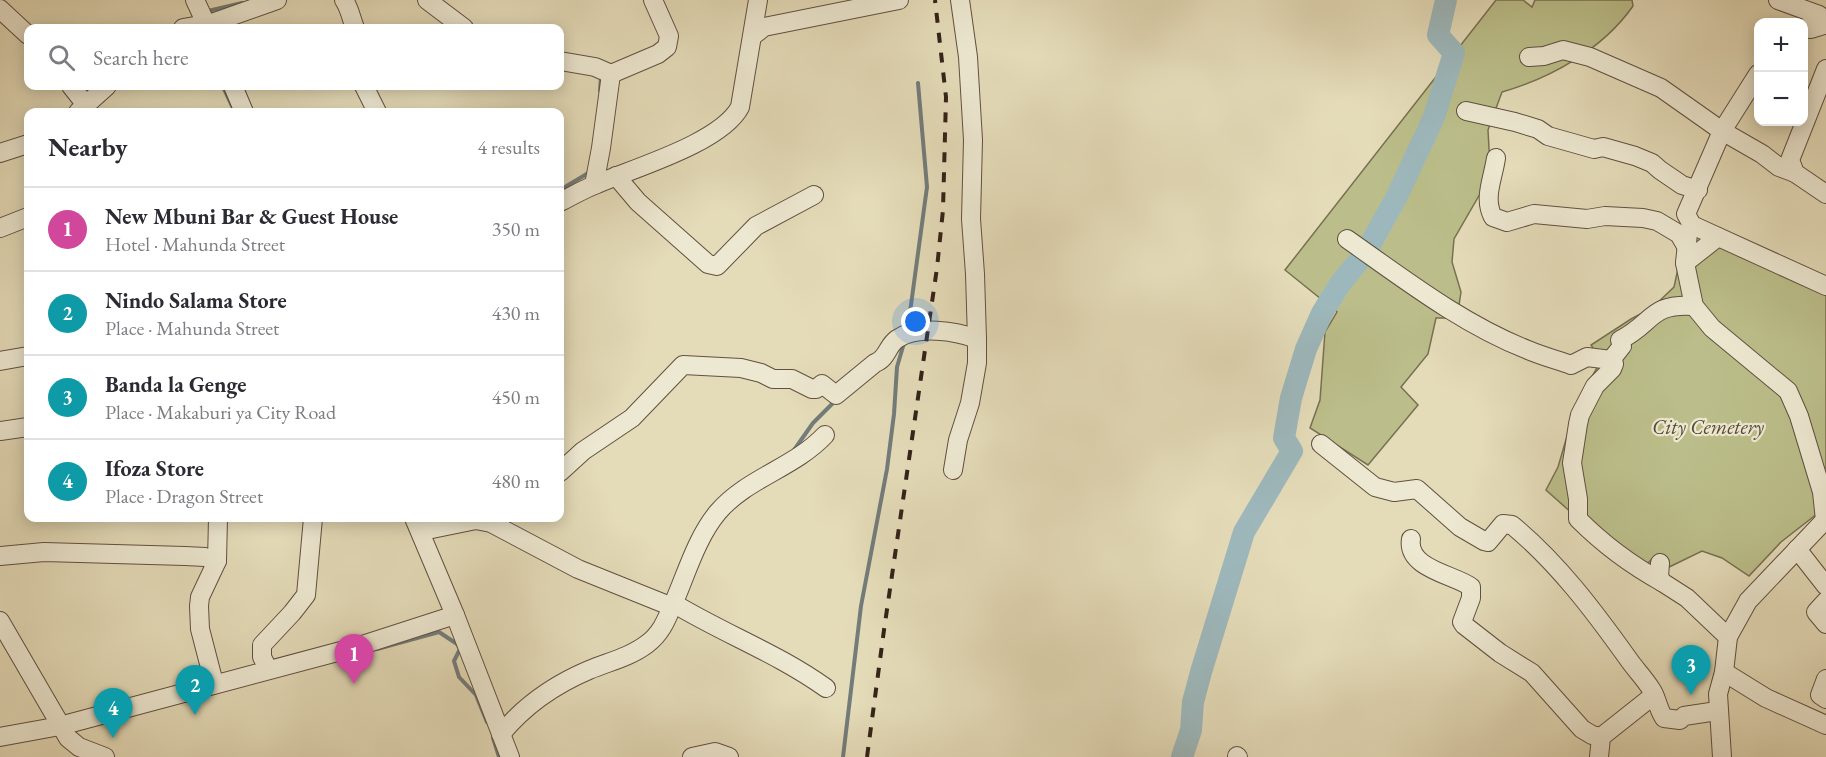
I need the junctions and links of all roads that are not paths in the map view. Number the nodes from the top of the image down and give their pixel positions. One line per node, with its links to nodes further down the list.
1 (195, 0): 11 (street)
2 (277, 0): 12 (street)
3 (344, 0): 13 (street)
4 (653, 0): 22 (street)
5 (759, 0): 18 (street)
6 (899, 0): 18 (street)
7 (960, 0): 52 (street)
8 (1778, 0): 15 (street)
9 (428, 1): 14 (street)
10 (0, 9): 17 (street)
11 (205, 24)
12 (210, 24)
13 (353, 24)
14 (459, 24)
15 (1825, 25): 16 (street)
16 (1808, 29)
17 (24, 31)
18 (754, 35): 38 (street)
19 (1529, 57): 33 (street)
20 (564, 62): 22 (street)
21 (1826, 69): 37 (street)
22 (611, 74): 39 (street)
23 (1754, 79): 33 (street)
24 (73, 90): 28 (street)
25 (103, 90): 29 (street)
26 (234, 90): 30 (street)
27 (366, 90): 31 (street)
28 (82, 108)
29 (83, 108)
30 (242, 108)
31 (375, 108)
32 (1466, 111): 40 (street)
33 (1722, 131): 37 (street); 40 (street)
34 (24, 145): 35 (street)
35 (0, 153)
36 (1496, 158): 49 (street)
37 (1795, 173): 41 (street)
38 (616, 176): 39 (street); 42 (street)
39 (594, 185): 43 (street)
40 (1698, 190): 45 (street)
41 (1826, 194)
42 (814, 195)
43 (564, 200)
44 (24, 219): 46 (street)
45 (1692, 225): 47 (street); 49 (street)
46 (0, 228)
47 (1718, 237): 49 (street); 50 (street)
48 (1347, 240): 54 (street)
49 (1685, 254): 51 (street)
50 (1826, 286)
51 (1694, 306): 54 (street); 62 (street)
52 (977, 339): 60 (street); 61 (street)
53 (24, 357): 55 (street)
54 (1611, 360): 74 (street)
55 (0, 361)
56 (24, 428): 57 (street)
57 (0, 431)
58 (825, 435): 77 (street)
59 (1322, 444): 87 (street)
60 (564, 468)
61 (953, 470)
62 (1826, 520): 70 (street)
63 (218, 522): 72 (street)
64 (313, 522): 82 (street)
65 (466, 522): 68 (street)
66 (487, 522): 67 (street)
67 (509, 523): 77 (street)
68 (417, 524): 78 (street)
69 (1410, 539): 94 (street)
70 (1797, 549): 75 (street); 81 (street)
71 (0, 556): 72 (street)
72 (217, 561): 85 (street)
73 (1659, 563): 74 (street)
74 (1662, 582): 81 (street)
75 (1826, 586)
76 (1826, 601): 80 (street)
77 (673, 603): 86 (street); 92 (street)
78 (455, 615): 82 (street); 92 (street)
79 (0, 621): 91 (street)
80 (1826, 624)
81 (1728, 637): 83 (street)
82 (268, 669): 85 (street)
83 (1724, 672): 89 (street); 90 (street)
84 (1826, 679): 88 (street)
85 (214, 683): 91 (street)
86 (826, 688)
87 (1654, 695): 89 (street); 94 (street)
88 (1826, 699)
89 (1717, 711): 100 (street)
90 (1826, 725)
91 (60, 726): 93 (street); 95 (street)
92 (501, 734): 96 (street)
93 (0, 737)
94 (1601, 737): 99 (street)
95 (105, 757)
96 (510, 757)
97 (692, 757): 98 (street)
98 (729, 757)
99 (1599, 757)
100 (1722, 757)

